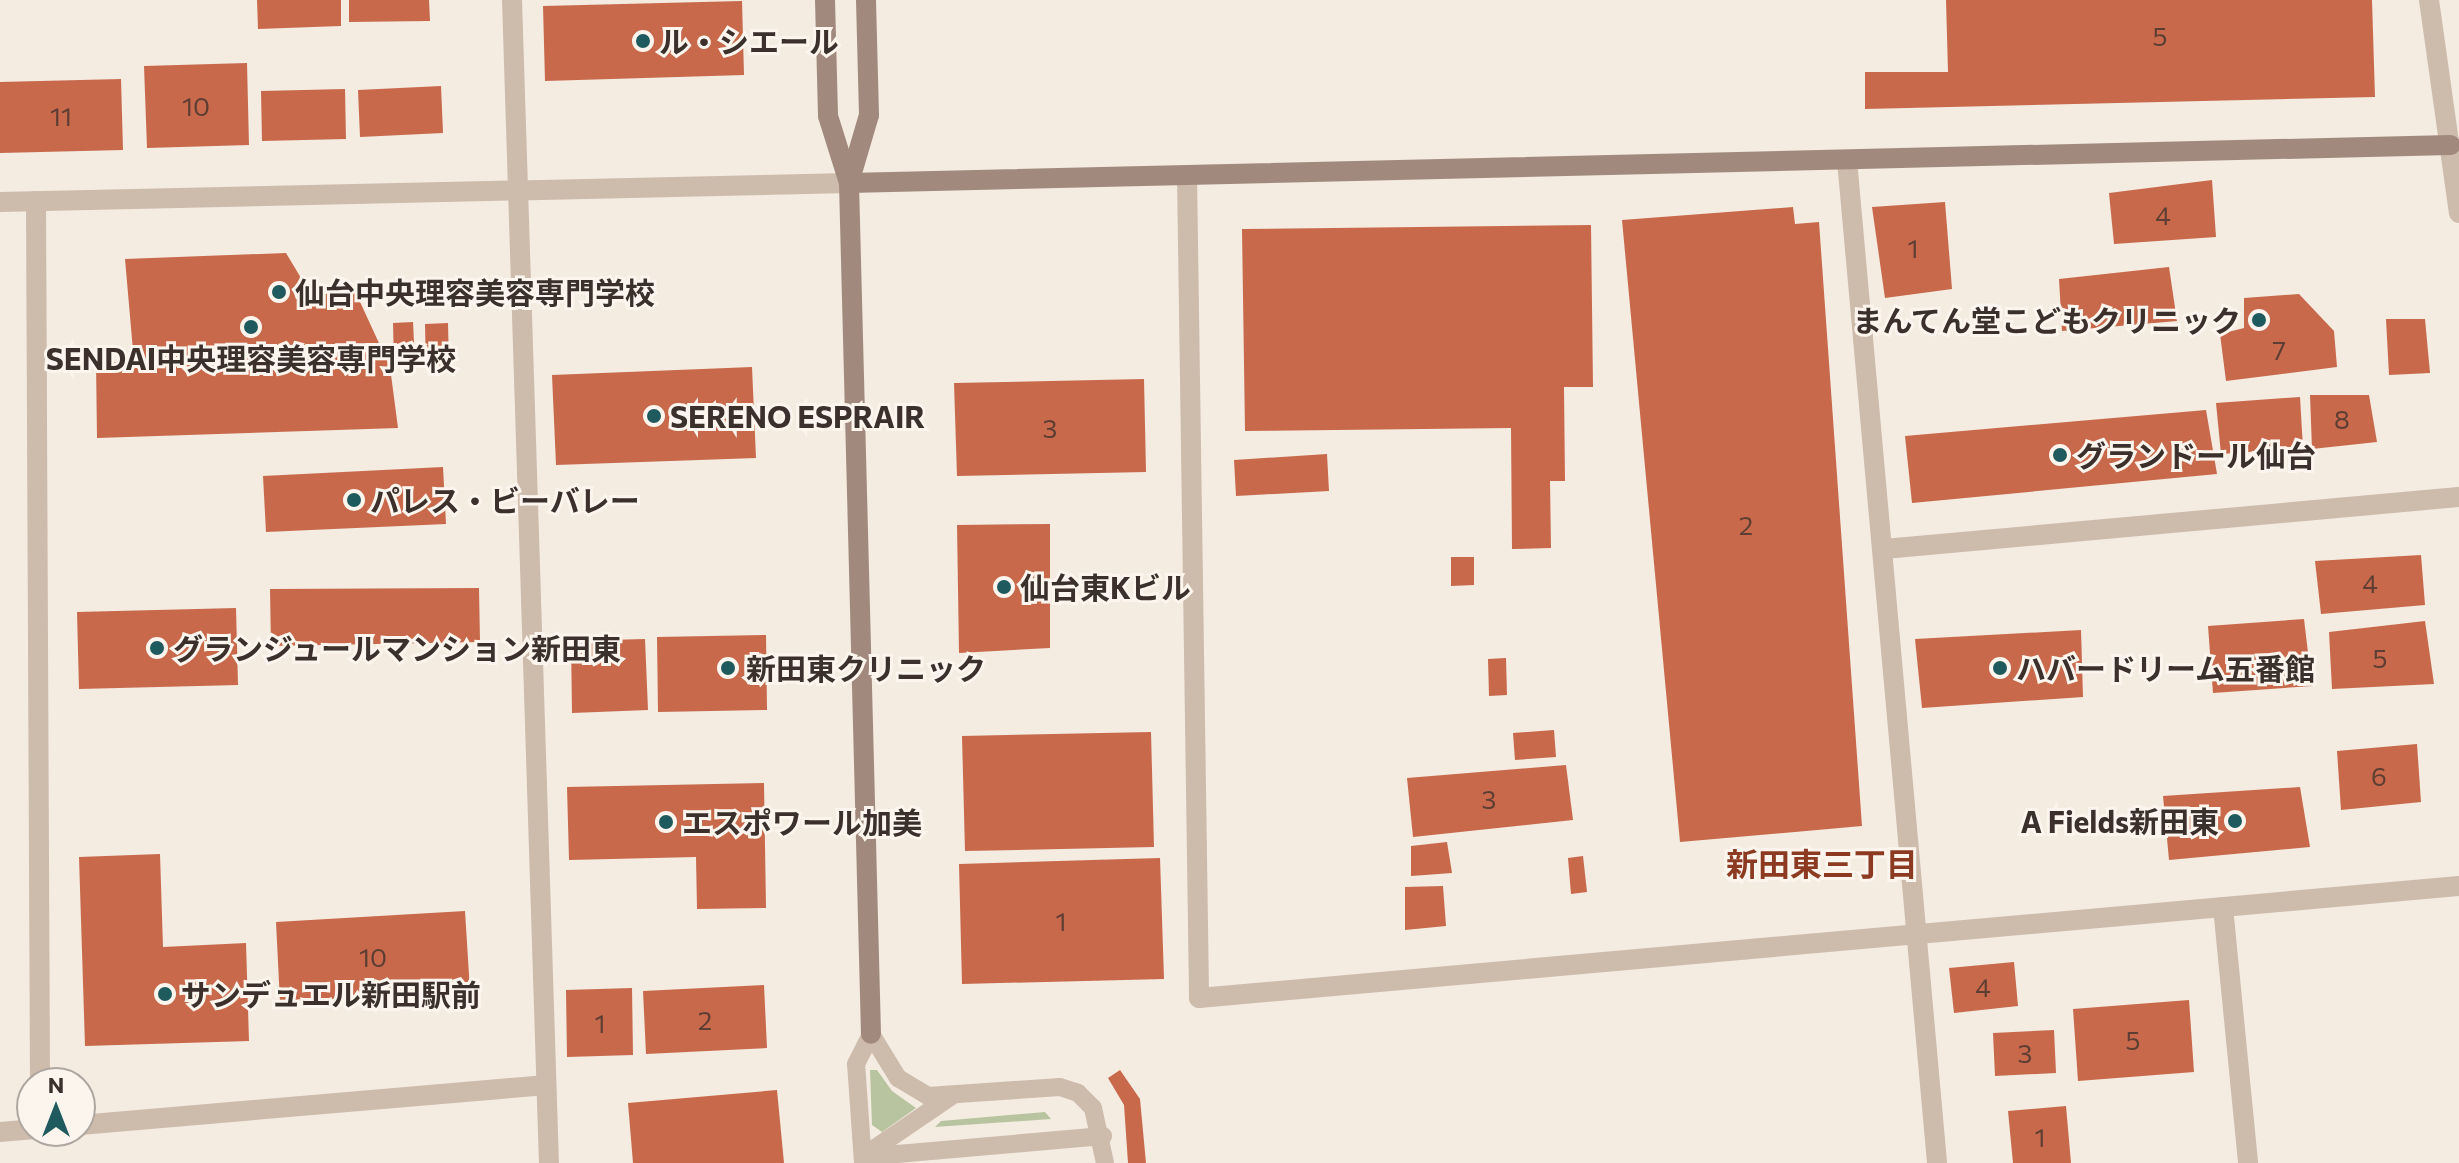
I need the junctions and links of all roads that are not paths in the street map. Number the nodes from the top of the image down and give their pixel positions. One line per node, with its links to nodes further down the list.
1 (512, 0): 9 (street)
2 (825, 0): 8 (street)
3 (866, 0): 8 (street)
4 (2429, 0): 5 (street)
5 (2455, 146): 6 (street); 12 (street)
6 (1847, 160): 7 (street); 14 (street)
7 (1187, 175): 8 (street); 17 (street)
8 (849, 183): 9 (street); 18 (street)
9 (517, 190): 10 (street); 20 (street)
10 (36, 201): 11 (street); 19 (street)
11 (0, 202)
12 (2459, 213)
13 (2459, 497): 14 (street)
14 (1884, 549): 17 (street)
15 (2459, 886): 16 (street)
16 (2223, 907): 17 (street); 28 (street)
17 (1917, 935): 27 (street)
18 (871, 1034): 21 (lane); 24 (lane)
19 (40, 1067)
20 (544, 1085): 22 (street); 25 (street)
21 (954, 1095): 23 (lane); 24 (lane)
22 (96, 1124)
23 (1103, 1136): 24 (lane); 26 (lane)
24 (863, 1160)
25 (549, 1163)
26 (1105, 1163)
27 (1937, 1163)
28 (2248, 1163)

